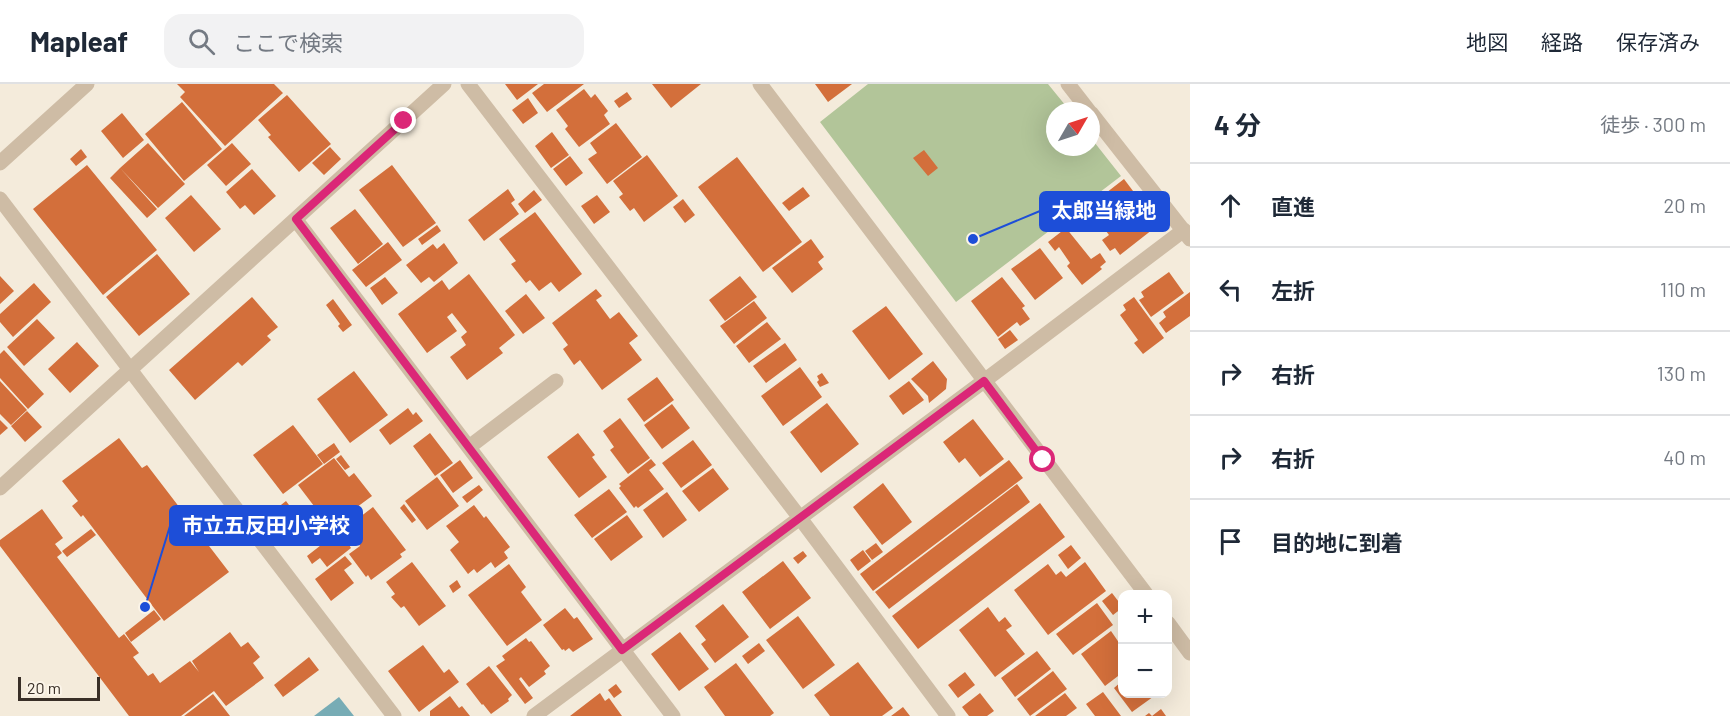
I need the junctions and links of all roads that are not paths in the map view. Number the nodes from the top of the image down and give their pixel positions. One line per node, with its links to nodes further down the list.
1 (87, 84): 8 (street)
2 (444, 84): 10 (street)
3 (468, 84): 17 (street)
4 (760, 84): 14 (street)
5 (1068, 84): 6 (street)
6 (1082, 102)
7 (1100, 125): 11 (street)
8 (0, 163)
9 (0, 199): 12 (street)
10 (296, 219): 12 (street); 15 (street)
11 (1187, 234): 14 (street)
12 (131, 370): 16 (street); 22 (street)
13 (556, 381): 15 (street)
14 (984, 381): 17 (street); 18 (street)
15 (469, 447): 20 (street)
16 (0, 488)
17 (800, 518): 20 (street); 25 (street)
18 (1143, 590)
19 (1172, 630): 21 (street)
20 (622, 650): 23 (street); 24 (street)
21 (1190, 653)
22 (394, 716)
23 (534, 716)
24 (673, 716)
25 (948, 716)

